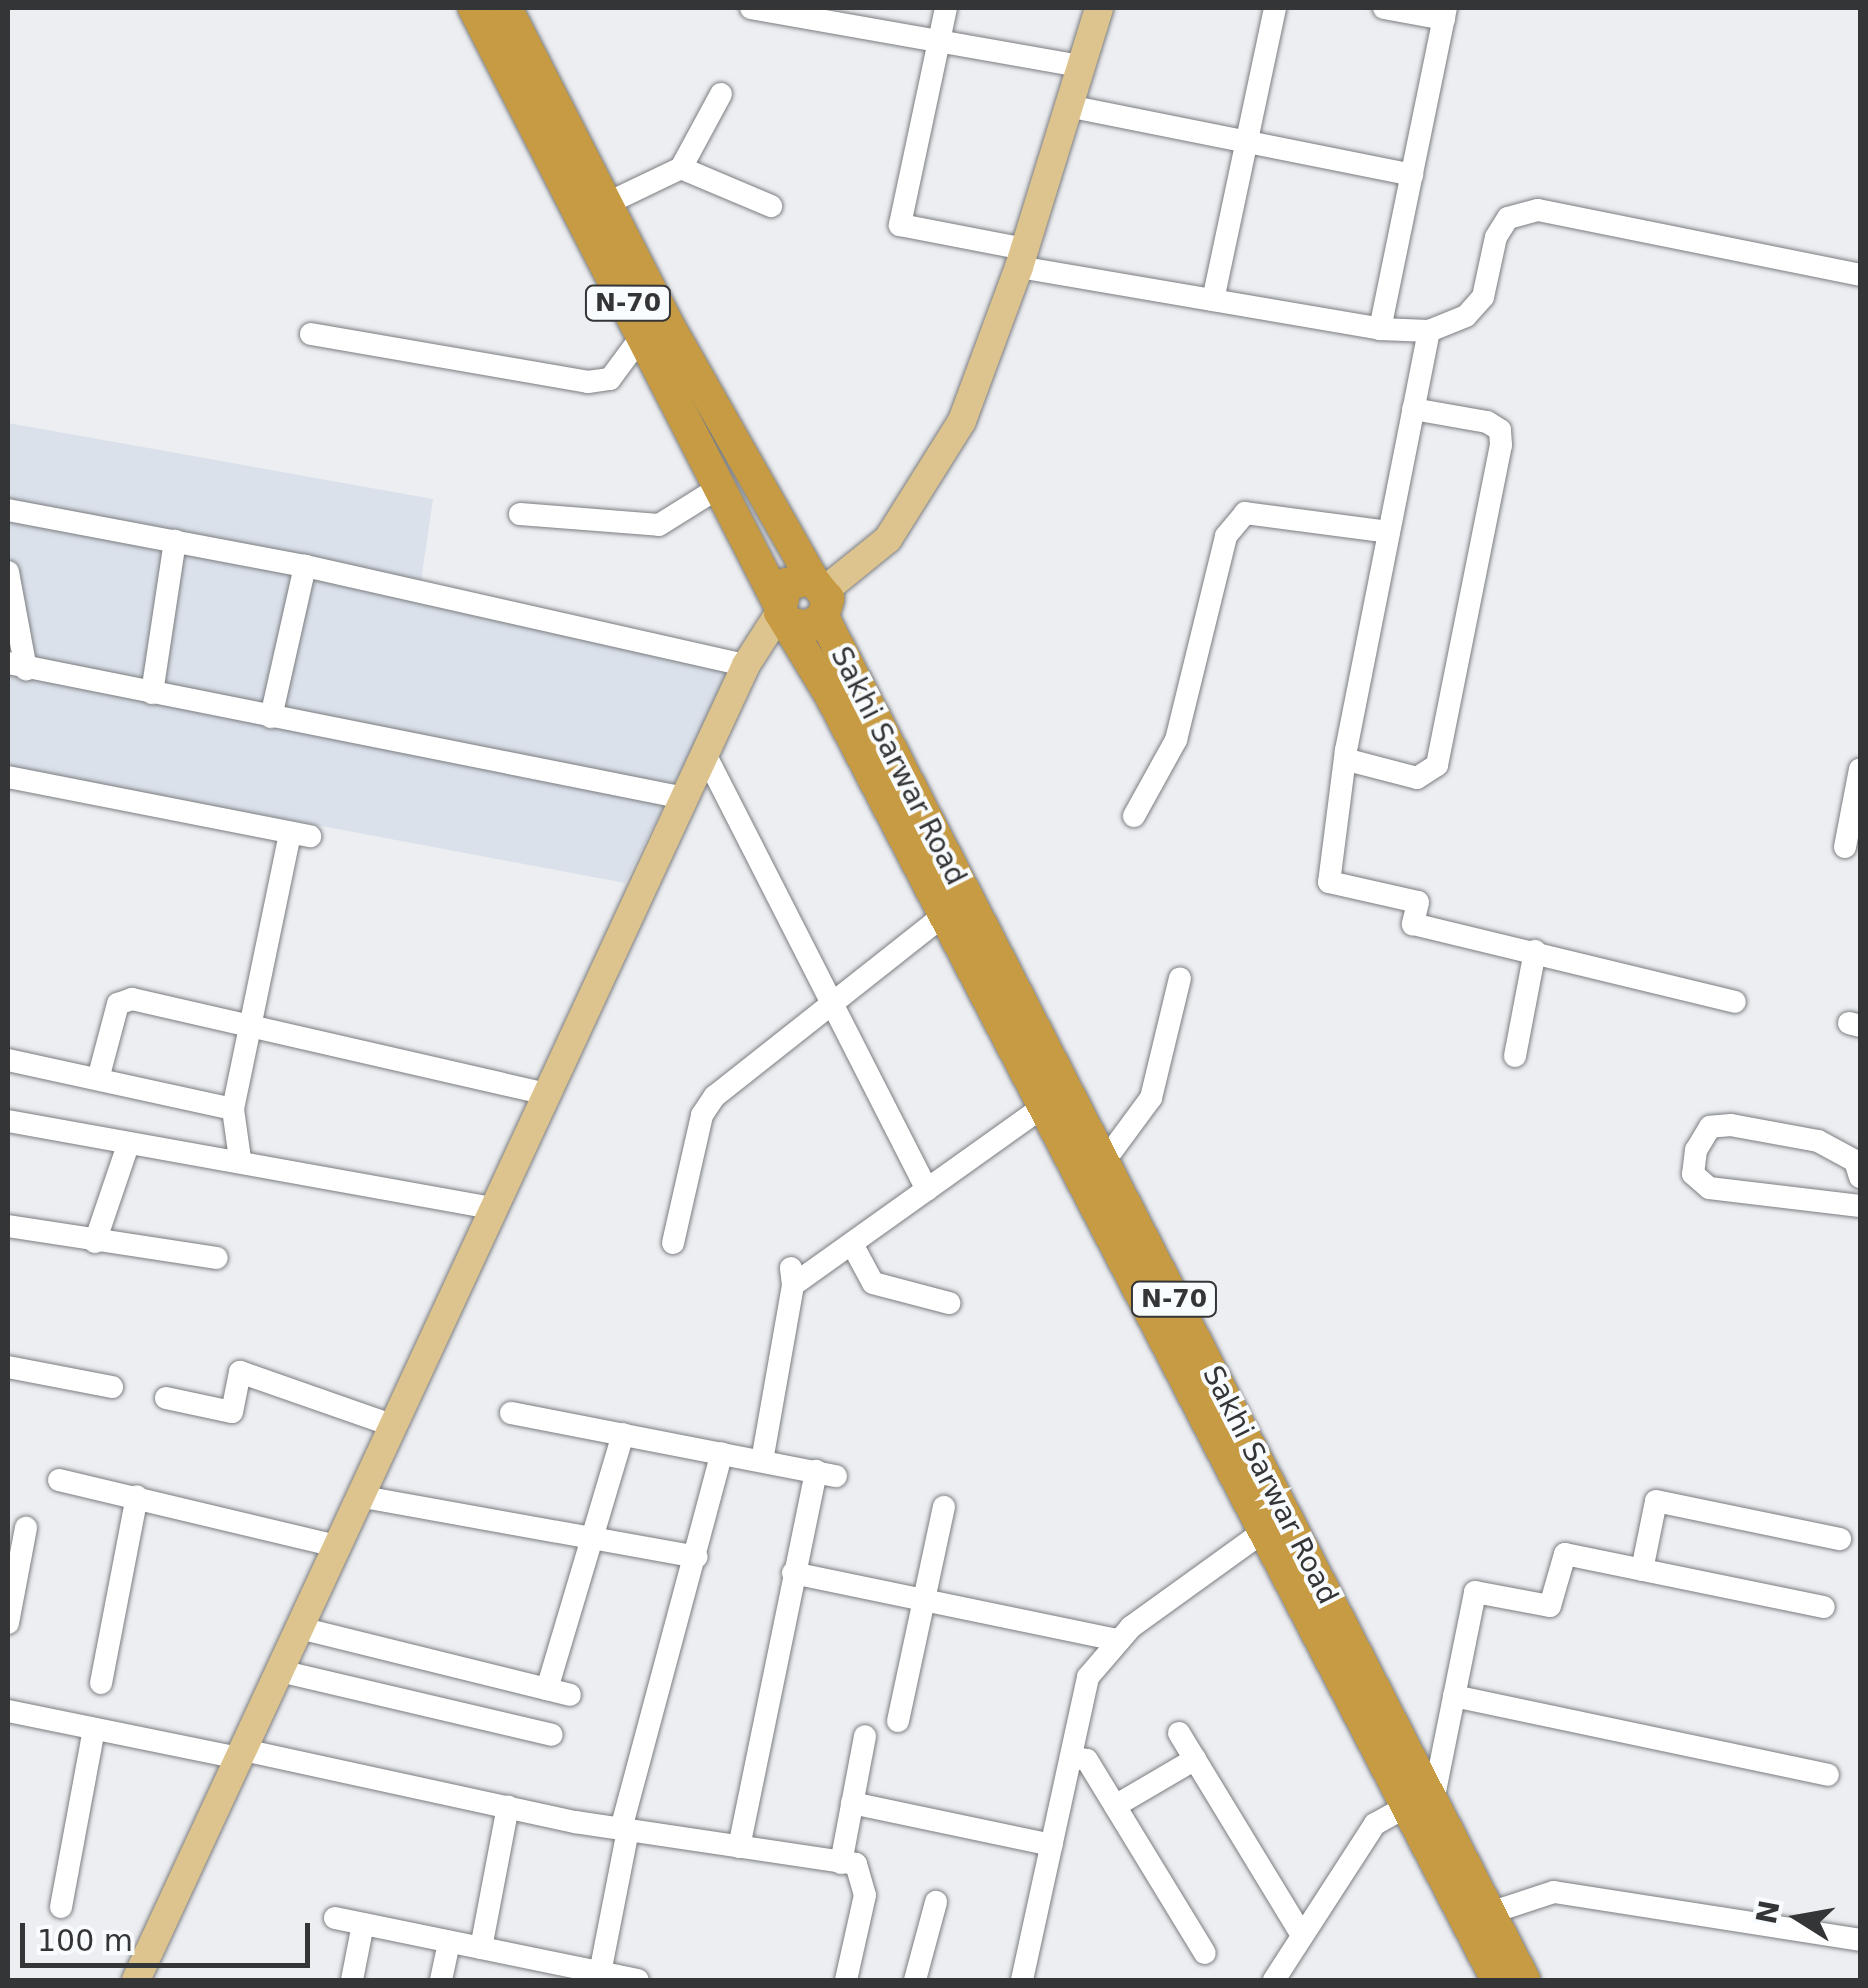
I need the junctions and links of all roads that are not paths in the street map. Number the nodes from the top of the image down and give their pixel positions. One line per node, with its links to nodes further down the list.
1 (478, 8): 15 (highway, N-70); 22 (highway, N-70)
2 (752, 8): 8 (street)
3 (946, 8): 8 (street)
4 (1099, 8): 9 (main road)
5 (1275, 8): 12 (street)
6 (1384, 8): 7 (street)
7 (1445, 13): 14 (street)
8 (939, 41): 9 (street); 17 (street)
9 (1081, 66): 11 (main road)
10 (721, 94): 13 (street)
11 (1068, 106): 12 (street); 17 (main road)
12 (1247, 142): 14 (street); 19 (street)
13 (681, 168): 15 (street); 16 (street)
14 (1412, 176): 20 (street)
15 (606, 204): 32 (highway, N-70)
16 (771, 206)
17 (1022, 258): 19 (street); 32 (main road)
18 (1860, 275): 21 (street)
19 (1213, 300): 20 (street)
20 (1380, 329): 21 (street)
21 (1429, 331): 24 (street)
22 (644, 333): 23 (street); 25 (highway, N-70)
23 (311, 334)
24 (1414, 410): 28 (street); 39 (street)
25 (723, 485): 27 (street); 33 (highway, N-70)
26 (8, 510): 29 (street)
27 (520, 514)
28 (1389, 532): 39 (street); 43 (street)
29 (175, 541): 30 (street); 36 (street)
30 (305, 566): 34 (street); 37 (street)
31 (8, 572): 35 (street)
32 (820, 595): 33 (highway); 33 (highway); 60 (highway, Sakhi Sarwar Road / N-70)
33 (783, 612): 34 (main road); 45 (highway, Sakhi Sarwar Road / N-70)
34 (746, 665): 38 (main road)
35 (17, 666): 36 (street)
36 (152, 694): 37 (street)
37 (271, 717): 42 (street)
38 (705, 754): 42 (main road); 49 (street)
39 (1348, 760): 46 (street)
40 (1860, 776): 44 (street)
41 (8, 777): 50 (street)
42 (684, 798): 54 (main road)
43 (1134, 816)
44 (1845, 847)
45 (944, 915): 49 (street); 55 (highway, Sakhi Sarwar Road / N-70)
46 (1535, 951): 48 (street); 51 (street)
47 (1180, 978): 60 (street)
48 (1735, 1002)
49 (832, 1003): 62 (street); 67 (street)
50 (252, 1023): 53 (street); 54 (street); 56 (street)
51 (1514, 1056)
52 (8, 1060): 53 (street)
53 (98, 1079): 56 (street)
54 (546, 1094): 64 (main road)
55 (1043, 1107): 62 (street); 84 (highway, Sakhi Sarwar Road / N-70)
56 (233, 1109): 59 (street)
57 (8, 1122): 58 (street)
58 (128, 1146): 59 (street); 66 (street)
59 (240, 1158): 64 (street)
60 (1103, 1163): 110 (highway, Sakhi Sarwar Road / N-70)
61 (1860, 1176): 63 (street)
62 (927, 1190): 68 (street)
63 (1860, 1206)
64 (492, 1208): 75 (main road)
65 (8, 1226): 66 (street)
66 (95, 1242): 69 (street)
67 (673, 1243)
68 (852, 1244): 70 (street); 78 (street)
69 (217, 1258)
70 (948, 1302)
71 (8, 1366): 72 (street)
72 (112, 1386)
73 (166, 1398): 75 (street)
74 (511, 1413): 76 (street)
75 (391, 1425): 81 (main road)
76 (623, 1434): 77 (street); 85 (street)
77 (722, 1453): 78 (street); 88 (street)
78 (762, 1461): 90 (street)
79 (59, 1480): 80 (street)
80 (137, 1496): 87 (street); 97 (street)
81 (358, 1496): 85 (street); 87 (main road)
82 (944, 1507): 91 (street)
83 (26, 1528): 93 (street)
84 (1260, 1534): 95 (street); 110 (highway, Sakhi Sarwar Road / N-70)
85 (590, 1538): 88 (street); 94 (street)
86 (1840, 1539): 89 (street)
87 (336, 1546): 94 (main road)
88 (696, 1558): 113 (street)
89 (1642, 1570): 92 (street); 98 (street)
90 (794, 1572): 91 (street); 115 (street)
91 (925, 1600): 95 (street); 100 (street)
92 (1824, 1608)
93 (8, 1624)
94 (300, 1628): 96 (main road)
95 (1117, 1640): 106 (street)
96 (280, 1671): 103 (street); 105 (main road)
97 (101, 1683)
98 (1454, 1696): 108 (street); 110 (street)
99 (8, 1711): 101 (street)
100 (898, 1721)
101 (94, 1729): 105 (street); 118 (street)
102 (1179, 1733): 107 (street)
103 (552, 1735)
104 (865, 1736): 109 (street)
105 (242, 1754): 112 (street); 128 (main road)
106 (1071, 1757): 111 (street); 114 (street)
107 (1195, 1759): 111 (street); 122 (street)
108 (1828, 1775)
109 (852, 1802): 114 (street); 116 (street)
110 (1420, 1803): 119 (highway, Sakhi Sarwar Road / N-70); 122 (street); 136 (highway, Sakhi Sarwar Road / N-70)
111 (1115, 1806): 126 (street)
112 (508, 1807): 113 (street); 125 (street)
113 (624, 1830): 115 (street); 127 (street)
114 (1052, 1845): 134 (street)
115 (739, 1847): 116 (street)
116 (841, 1862): 132 (street)
117 (936, 1902): 133 (street)
118 (61, 1907)
119 (1490, 1913): 123 (street); 136 (highway, Sakhi Sarwar Road / N-70)
120 (334, 1918): 121 (street)
121 (363, 1924): 124 (street); 129 (street)
122 (1302, 1935): 135 (street)
123 (1860, 1940)
124 (448, 1942): 125 (street); 130 (street)
125 (481, 1948): 127 (street)
126 (1206, 1954)
127 (600, 1973): 131 (street)
128 (136, 1980)
129 (352, 1980)
130 (441, 1980)
131 (638, 1980)
132 (846, 1980)
133 (915, 1980)
134 (1022, 1980)
135 (1274, 1980)
136 (1520, 1980)

